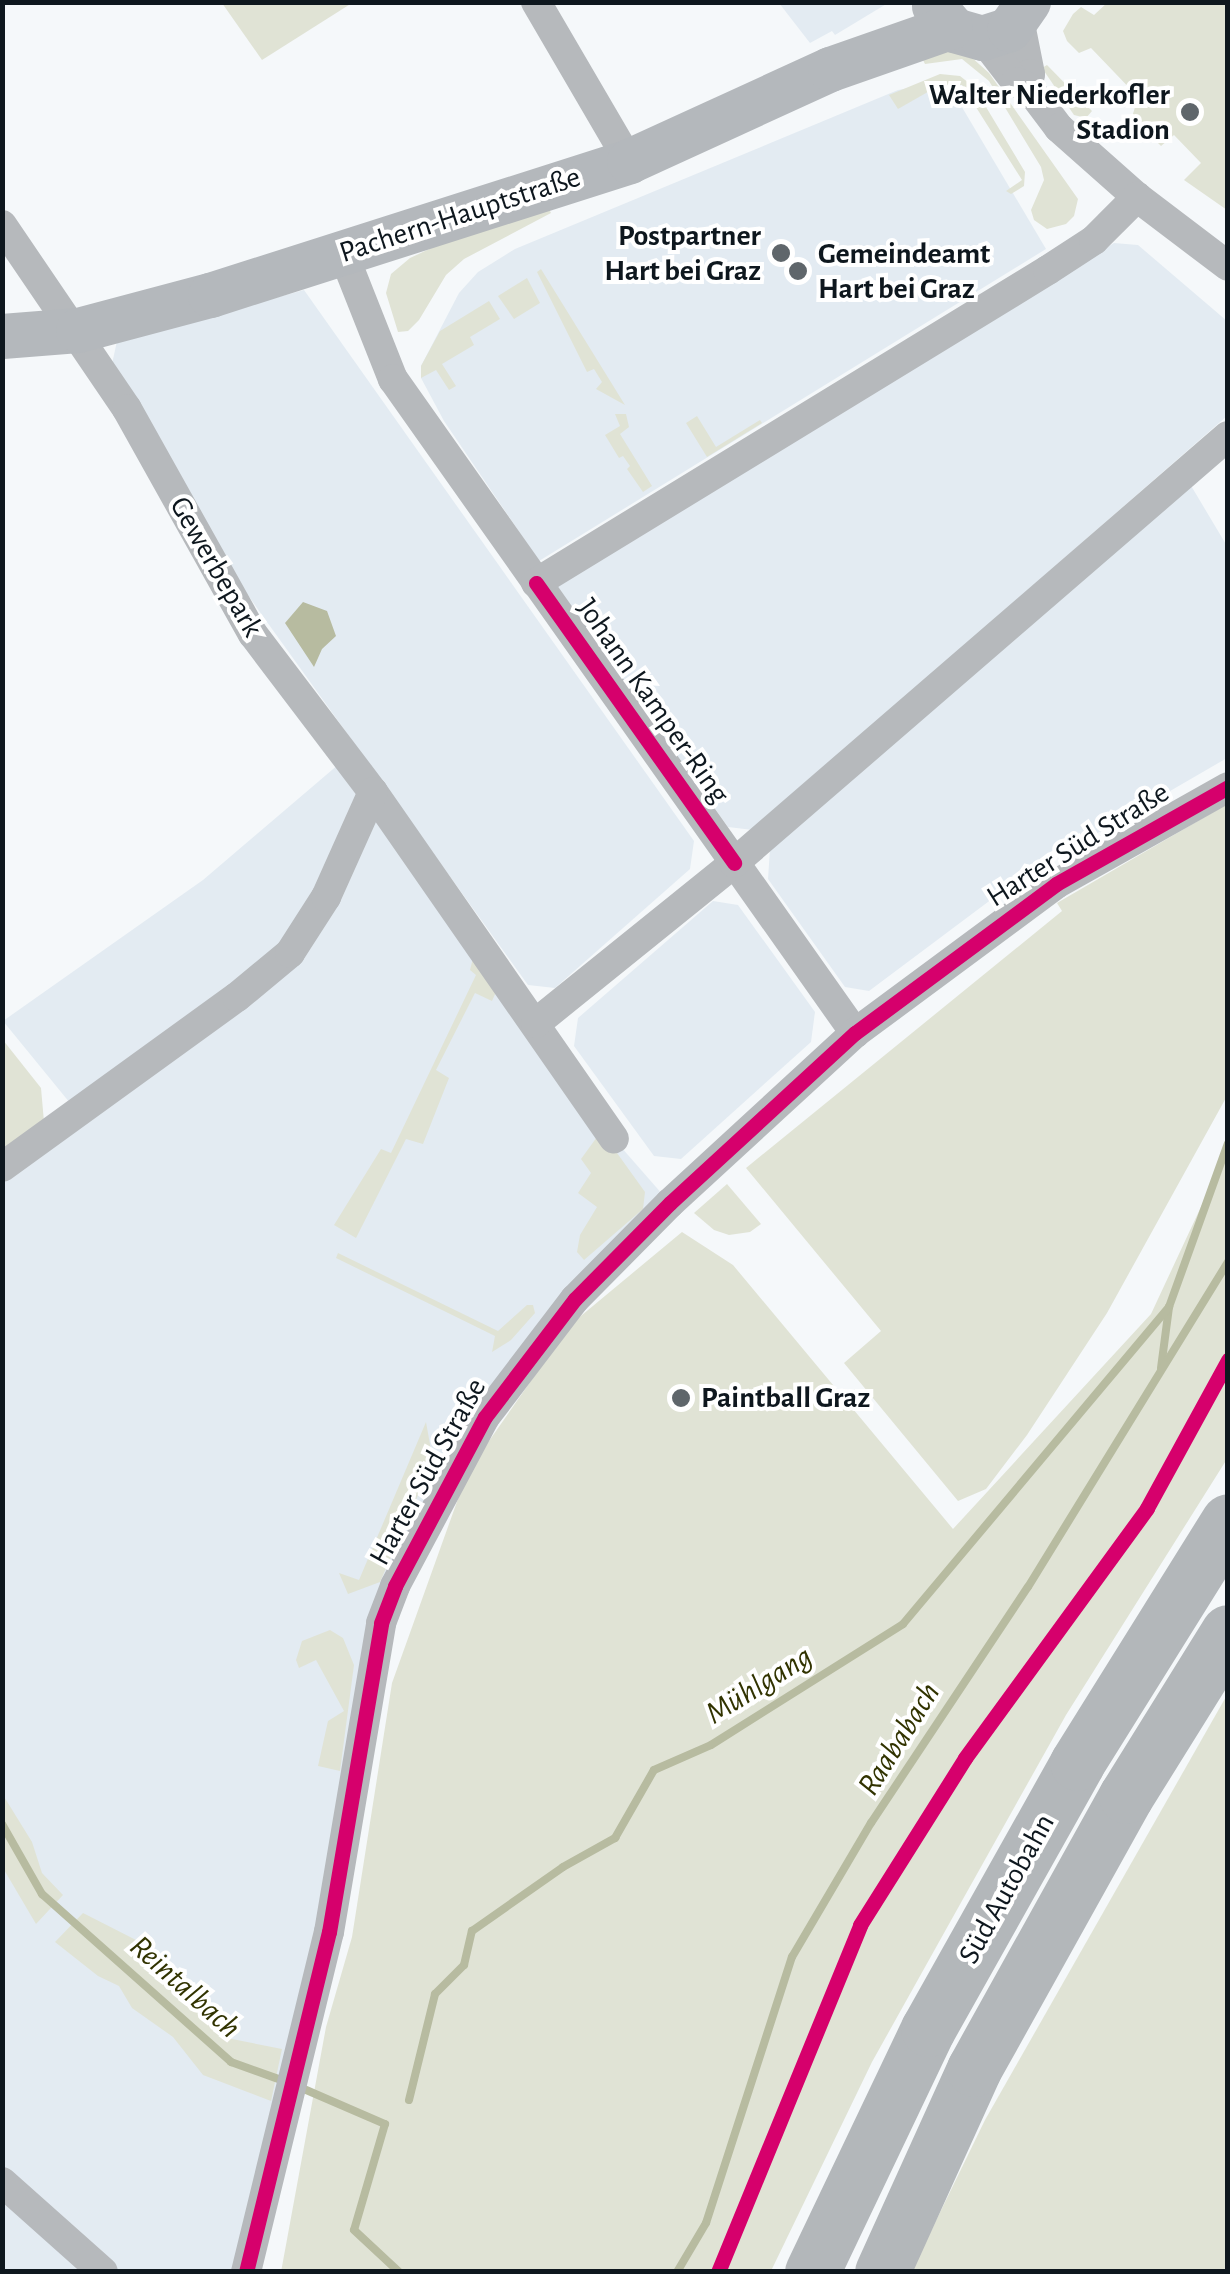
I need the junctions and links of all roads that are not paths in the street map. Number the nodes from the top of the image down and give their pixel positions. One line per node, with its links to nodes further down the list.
1 (536, 2): 4 (street)
2 (971, 15): 3 (street); 3 (street); 4 (main road, Pachern-Hauptstraße)
3 (1028, 88): 5 (street)
4 (629, 161): 7 (main road, Pachern-Hauptstraße)
5 (1137, 197): 8 (street); 12 (street, Johann Kamper-Ring)
6 (2, 224): 9 (street)
7 (343, 253): 9 (main road, Pachern-Hauptstraße); 12 (street, Johann Kamper-Ring)
8 (1228, 266)
9 (78, 330): 10 (main road, Pachern-Hauptstraße); 14 (street, Gewerbepark)
10 (2, 336)
11 (1228, 436): 15 (street)
12 (536, 582): 15 (street, Johann Kamper-Ring)
13 (1228, 787): 17 (street, Harter Süd Straße)
14 (373, 792): 16 (street, Gewerbepark); 19 (street)
15 (734, 863): 16 (street); 17 (street)
16 (536, 1023): 18 (street, Gewerbepark)
17 (855, 1033): 24 (street, Harter Süd Straße)
18 (614, 1138)
19 (2, 1167)
20 (1228, 1521): 25 (highway, Süd Autobahn)
21 (1228, 1632): 26 (highway, Süd Autobahn)
22 (2, 2182): 23 (street)
23 (102, 2272)
24 (246, 2272)
25 (812, 2272)
26 (882, 2272)

